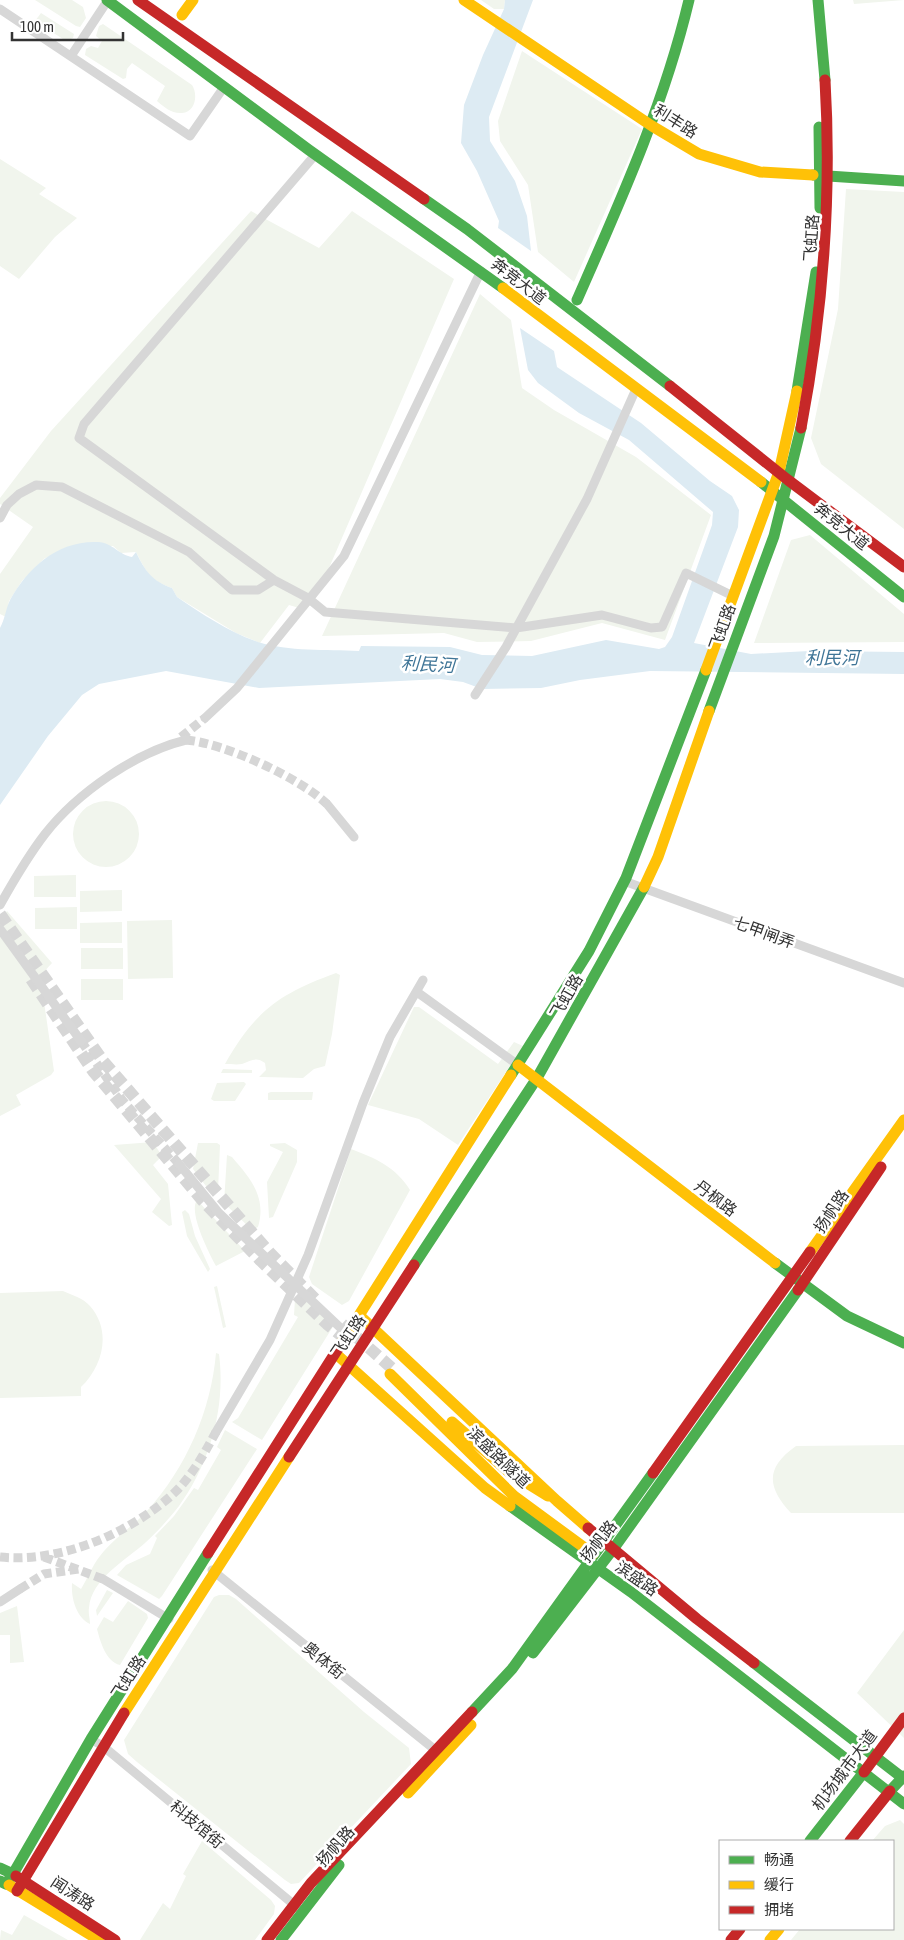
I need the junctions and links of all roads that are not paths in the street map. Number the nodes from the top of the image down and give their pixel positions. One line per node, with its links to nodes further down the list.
1 (107, 0): 10 (street); 11 (main road, 奔竞大道)
2 (138, 0): 19 (main road, 奔竞大道)
3 (193, 0): 9 (main road)
4 (464, 0): 12 (main road, 利丰路)
5 (689, 0): 12 (main road)
6 (809, 0): 14 (main road, 飞虹路)
7 (818, 0): 14 (main road, 飞虹路)
8 (0, 10): 10 (street)
9 (182, 15)
10 (71, 56): 11 (street)
11 (224, 87): 13 (main road, 奔竞大道)
12 (652, 126): 14 (main road, 利丰路); 17 (main road)
13 (315, 155): 16 (main road, 奔竞大道); 25 (street)
14 (825, 177): 15 (main road, 利丰路); 19 (main road, 飞虹路); 20 (main road, 飞虹路)
15 (904, 181)
16 (480, 271): 18 (main road, 奔竞大道); 28 (street)
17 (577, 300)
18 (636, 389): 21 (main road, 奔竞大道); 29 (street)
19 (779, 472): 20 (main road, 奔竞大道); 21 (main road, 飞虹路)
20 (788, 480): 22 (main road, 飞虹路); 24 (main road, 奔竞大道)
21 (772, 491): 22 (main road, 奔竞大道); 26 (main road, 飞虹路)
22 (784, 500): 27 (main road, 奔竞大道); 36 (main road, 飞虹路)
23 (0, 518): 25 (street)
24 (904, 566)
25 (274, 580): 28 (street)
26 (733, 596): 29 (street); 35 (main road, 飞虹路)
27 (904, 597)
28 (308, 598): 29 (street); 31 (street)
29 (516, 628): 30 (street)
30 (475, 695)
31 (205, 718)
32 (181, 740): 37 (street)
33 (327, 804): 34 (street)
34 (354, 837)
35 (624, 881): 36 (street, 七甲闸弄); 43 (main road, 飞虹路)
36 (644, 889): 40 (street, 七甲闸弄); 44 (main road, 飞虹路)
37 (0, 905)
38 (0, 929): 42 (street)
39 (423, 980): 41 (street)
40 (904, 983)
41 (417, 992): 43 (street); 49 (street)
42 (81, 1041)
43 (518, 1065): 44 (main road, 丹枫路); 50 (main road, 飞虹路)
44 (537, 1078): 48 (main road, 丹枫路); 51 (main road, 飞虹路)
45 (904, 1120): 48 (main road)
46 (904, 1132): 48 (main road, 扬帆路)
47 (179, 1164): 49 (street)
48 (798, 1278): 53 (main road, 丹枫路); 58 (main road); 59 (main road, 扬帆路)
49 (295, 1285): 52 (street); 56 (street)
50 (360, 1316): 51 (main road, 滨盛路); 52 (main road, 飞虹路)
51 (374, 1328): 55 (main road, 飞虹路); 57 (main road, 滨盛路)
52 (347, 1334): 54 (main road, 飞虹路)
53 (904, 1343)
54 (335, 1353): 55 (main road, 滨盛路); 61 (main road, 飞虹路)
55 (348, 1366): 60 (main road, 滨盛路); 62 (main road, 飞虹路)
56 (216, 1432)
57 (557, 1501): 58 (main road, 滨盛路); 60 (main road, 滨盛路隧道)
58 (603, 1540): 59 (main road, 滨盛路); 60 (main road)
59 (614, 1548): 60 (main road, 扬帆路); 71 (main road, 滨盛路)
60 (593, 1562): 70 (main road, 扬帆路); 72 (main road, 滨盛路)
61 (204, 1563): 62 (street, 奥体街); 66 (main road, 飞虹路)
62 (215, 1572): 69 (main road, 飞虹路); 70 (street, 奥体街)
63 (103, 1579): 66 (street)
64 (20, 1589): 65 (street)
65 (0, 1602)
66 (168, 1619): 68 (main road, 飞虹路)
67 (904, 1718): 71 (main road, 机场城市大道)
68 (91, 1739): 69 (street, 科技馆街); 79 (main road, 飞虹路)
69 (104, 1747): 80 (main road, 飞虹路); 83 (street, 科技馆街)
70 (439, 1754): 83 (main road, 扬帆路)
71 (876, 1755): 72 (main road, 机场城市大道); 73 (main road, 滨盛路)
72 (864, 1772): 74 (main road, 滨盛路); 76 (main road, 机场城市大道)
73 (904, 1778): 74 (main road)
74 (890, 1792): 75 (main road, 滨盛路); 77 (main road)
75 (904, 1804)
76 (811, 1840)
77 (851, 1840)
78 (0, 1868): 79 (main road, 闻涛路)
79 (13, 1874): 80 (main road, 闻涛路); 81 (main road, 飞虹路)
80 (24, 1880): 82 (main road, 飞虹路); 87 (main road, 闻涛路)
81 (3, 1882): 82 (main road, 闻涛路)
82 (17, 1891): 86 (main road, 闻涛路)
83 (298, 1908): 88 (main road); 89 (main road, 扬帆路)
84 (739, 1930): 90 (main road)
85 (778, 1930): 91 (main road)
86 (99, 1940)
87 (115, 1940)
88 (267, 1940)
89 (281, 1940)
90 (731, 1940)
91 (770, 1940)

